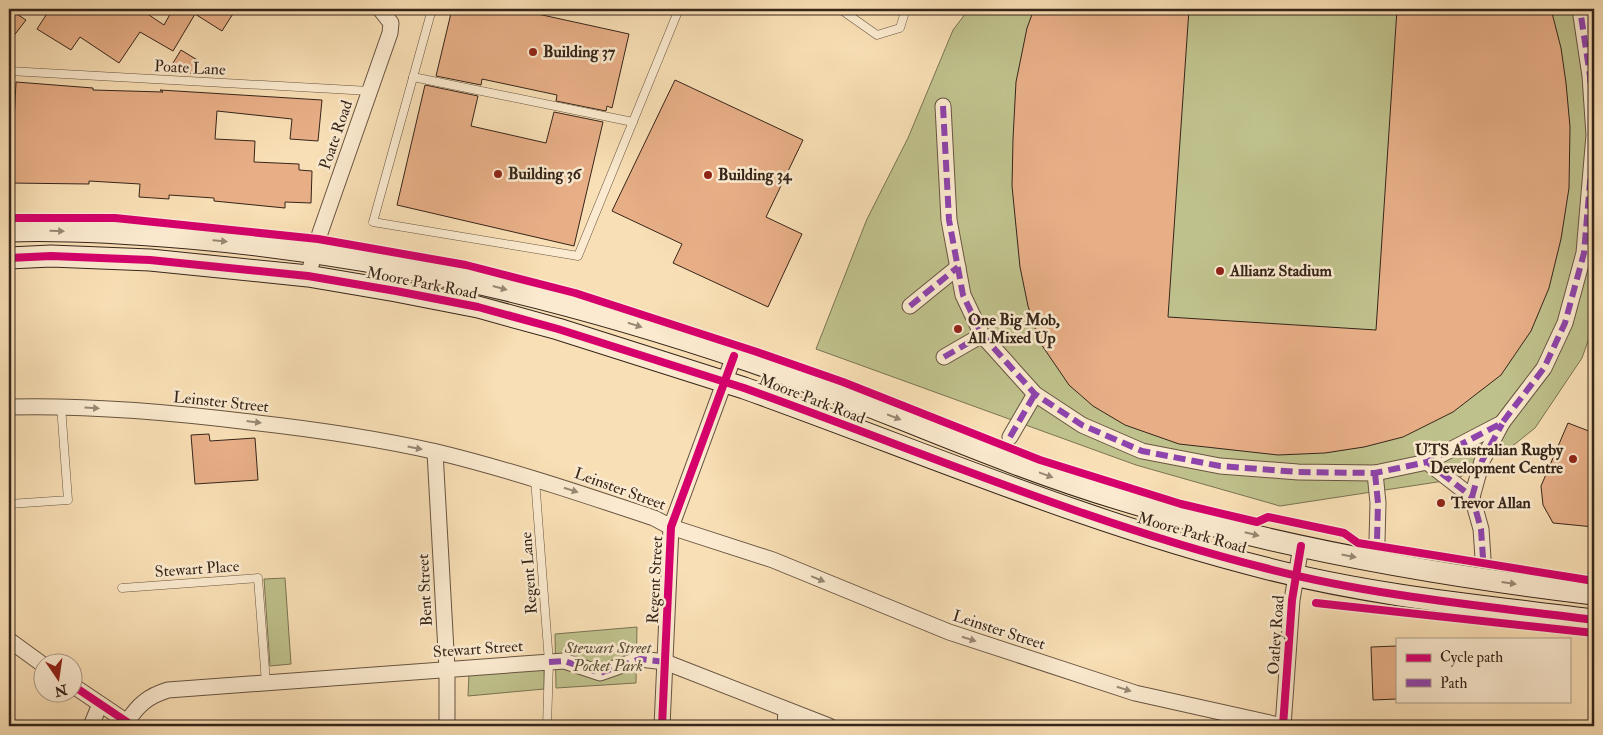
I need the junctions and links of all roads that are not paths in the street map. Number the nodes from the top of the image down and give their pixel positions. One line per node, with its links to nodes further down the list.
1 (380, 9): 9 (street, Poate Road)
2 (432, 9): 8 (lane)
3 (679, 9): 11 (lane)
4 (840, 9): 5 (lane)
5 (906, 9)
6 (1580, 9): 12 (street)
7 (9, 71): 9 (lane, Poate Lane)
8 (413, 77): 11 (lane); 11 (lane)
9 (370, 91): 14 (street, Poate Road)
10 (943, 106): 16 (street)
11 (632, 122)
12 (1591, 224): 26 (street)
13 (9, 231): 14 (main road, Moore Park Road, one-way to 14)
14 (314, 252): 17 (street, Poate Road); 20 (main road, Moore Park Road, one-way to 20)
15 (9, 258): 17 (main road, Moore Park Road)
16 (958, 267): 18 (street); 19 (street)
17 (308, 276): 22 (main road, Moore Park Road)
18 (910, 306)
19 (982, 335): 21 (street); 23 (street)
20 (734, 356): 22 (street, Regent Street); 36 (main road, Moore Park Road, one-way to 36)
21 (944, 356)
22 (724, 382): 34 (street, Regent Street); 38 (main road, Moore Park Road)
23 (1035, 394): 27 (street); 30 (street)
24 (61, 406): 25 (street, Leinster Street); 28 (street, Leinster Street, one-way to 28); 33 (lane)
25 (9, 407)
26 (1502, 423): 29 (street); 32 (street)
27 (1010, 437)
28 (435, 452): 31 (street, Leinster Street); 46 (street, Bent Street)
29 (1427, 462): 30 (street); 32 (street)
30 (1375, 473): 35 (street)
31 (535, 478): 34 (street, Leinster Street, one-way to 34); 44 (lane, Regent Lane)
32 (1472, 497): 37 (street)
33 (9, 504)
34 (671, 527): 45 (street, Regent Street); 58 (street, Leinster Street, one-way to 58)
35 (1377, 541)
36 (1301, 546): 38 (street, Oatley Road); 40 (main road, Moore Park Road, one-way to 40)
37 (1483, 558)
38 (1295, 575): 41 (main road, Moore Park Road); 58 (street, Oatley Road)
39 (122, 588): 47 (lane, Stewart Place)
40 (1594, 594)
41 (1594, 620)
42 (9, 640): 43 (street)
43 (32, 657)
44 (549, 662): 45 (street, Stewart Street); 46 (street, Stewart Street); 54 (lane, Regent Lane)
45 (665, 662): 50 (street, Stewart Street); 55 (street, Regent Street)
46 (447, 669): 47 (street, Stewart Street); 53 (street, Bent Street)
47 (266, 683): 51 (street, Stewart Street)
48 (82, 692): 49 (street)
49 (100, 704): 51 (street); 52 (street)
50 (786, 710): 56 (street); 57 (street, Stewart Street)
51 (130, 724)
52 (91, 726)
53 (447, 726)
54 (547, 726)
55 (662, 726)
56 (785, 726)
57 (829, 726)
58 (1284, 726)

